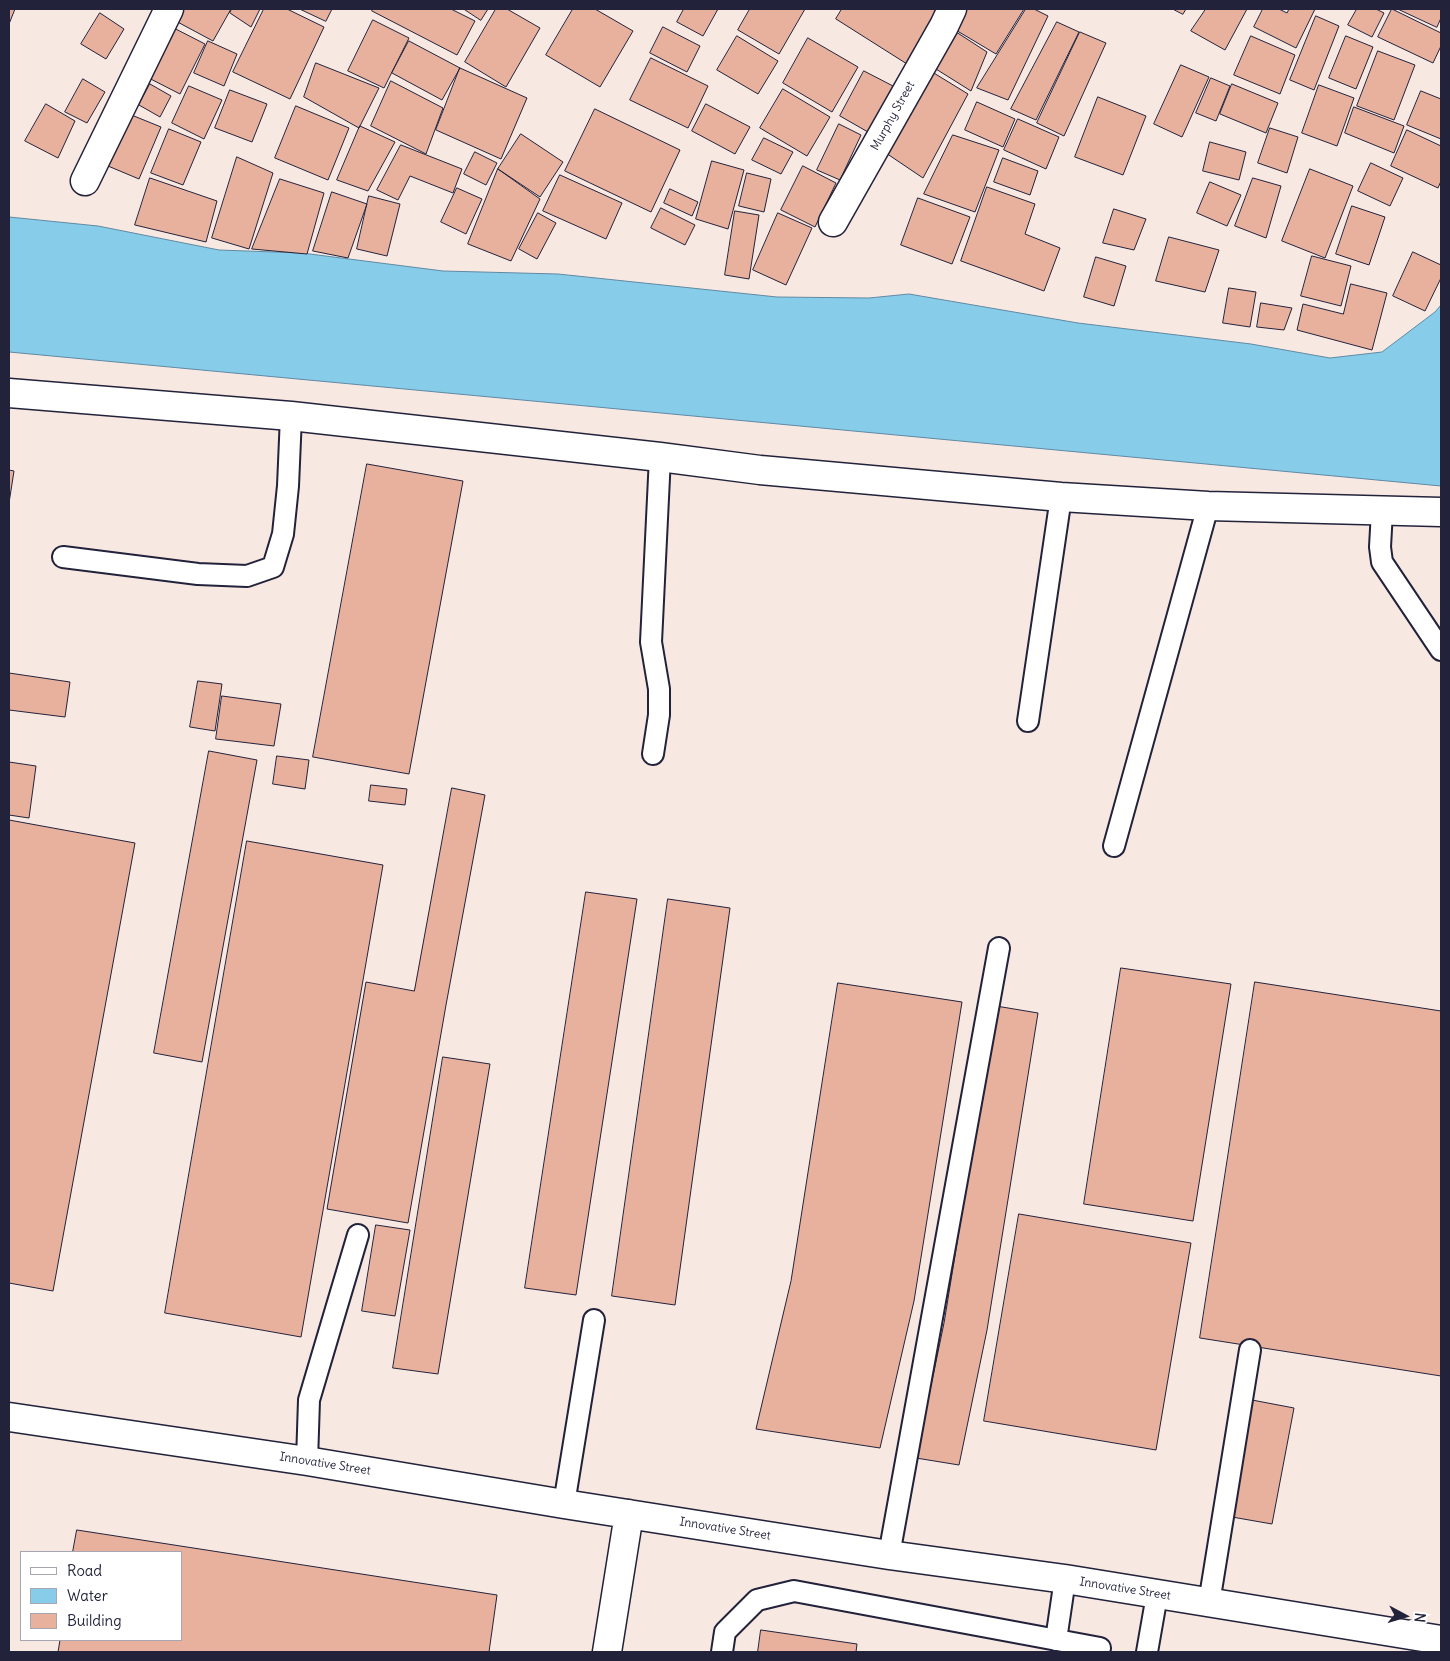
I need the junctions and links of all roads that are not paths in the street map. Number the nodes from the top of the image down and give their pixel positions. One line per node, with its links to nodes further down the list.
1 (169, 9): 3 (street)
2 (952, 9): 4 (street, Murphy Street)
3 (85, 181)
4 (833, 222)
5 (9, 393): 6 (street)
6 (291, 416): 7 (street); 12 (lane)
7 (660, 457): 8 (street); 15 (lane)
8 (1061, 497): 9 (street); 14 (lane)
9 (1208, 506): 10 (street); 16 (lane)
10 (1382, 511): 11 (street); 13 (lane)
11 (1437, 512)
12 (63, 557)
13 (1441, 650)
14 (1028, 721)
15 (654, 754)
16 (1114, 846)
17 (998, 948): 25 (lane)
18 (358, 1235): 22 (lane)
19 (594, 1320): 23 (lane)
20 (1250, 1350): 28 (lane)
21 (9, 1417): 22 (street, Innovative Street)
22 (307, 1461): 23 (street, Innovative Street)
23 (564, 1504): 24 (street, Innovative Street)
24 (629, 1514): 25 (street, Innovative Street); 32 (street)
25 (889, 1554): 26 (street, Innovative Street)
26 (1064, 1580): 27 (street, Innovative Street); 29 (lane)
27 (1156, 1594): 28 (street, Innovative Street); 34 (lane)
28 (1209, 1603): 30 (street, Innovative Street)
29 (1056, 1640): 31 (lane); 33 (lane)
30 (1441, 1640)
31 (1100, 1648)
32 (607, 1652)
33 (722, 1652)
34 (1147, 1652)

